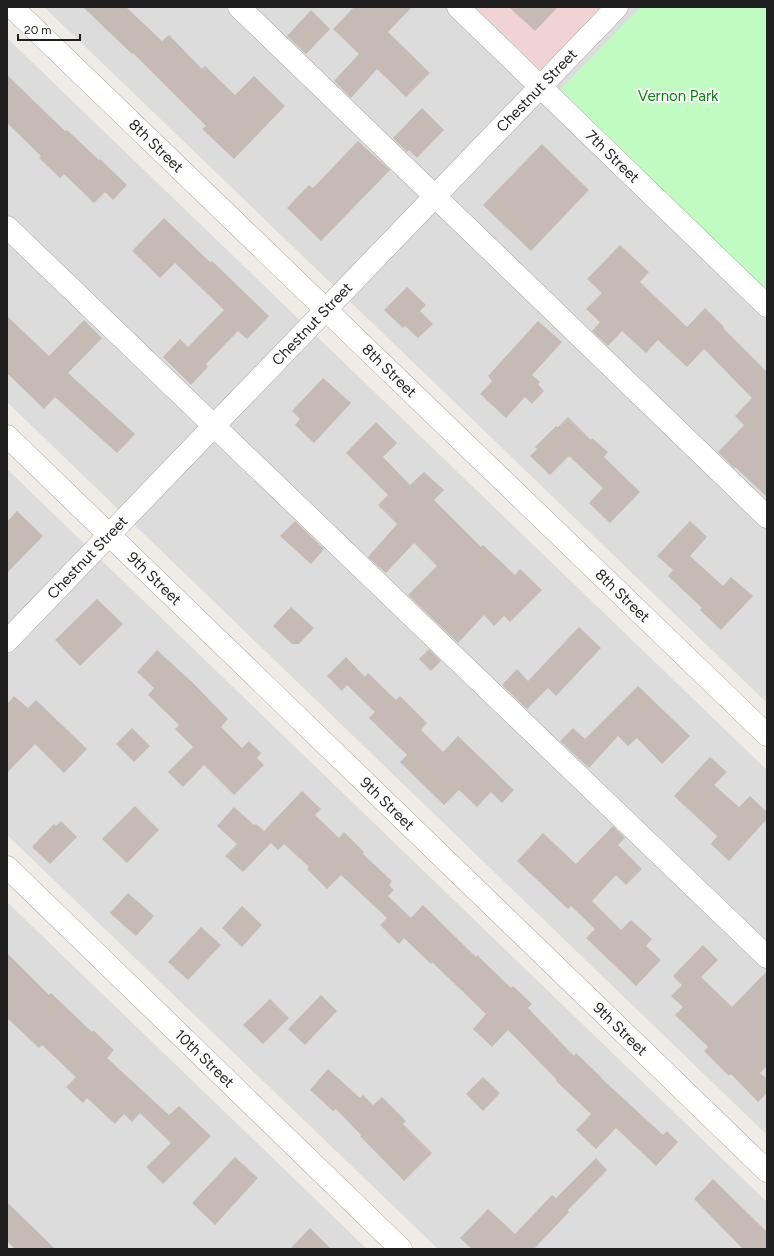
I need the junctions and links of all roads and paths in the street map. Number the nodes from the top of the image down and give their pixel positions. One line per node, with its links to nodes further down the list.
1 (12, 7): 9 (street, 8th Street)
2 (239, 7): 6 (street)
3 (458, 7): 5 (street, 7th Street)
4 (617, 7): 5 (street, Chestnut Street)
5 (540, 87): 6 (street, Chestnut Street); 8 (street, 7th Street)
6 (435, 196): 9 (street, Chestnut Street); 12 (street)
7 (7, 227): 10 (street)
8 (767, 306)
9 (325, 309): 10 (street, Chestnut Street); 15 (street, 8th Street)
10 (214, 426): 13 (street, Chestnut Street); 17 (street)
11 (7, 436): 13 (street, 9th Street)
12 (767, 517)
13 (109, 535): 14 (street, Chestnut Street); 18 (street, 9th Street)
14 (7, 641)
15 (767, 735)
16 (7, 867): 19 (street, 10th Street)
17 (767, 957)
18 (767, 1171)
19 (401, 1249)

